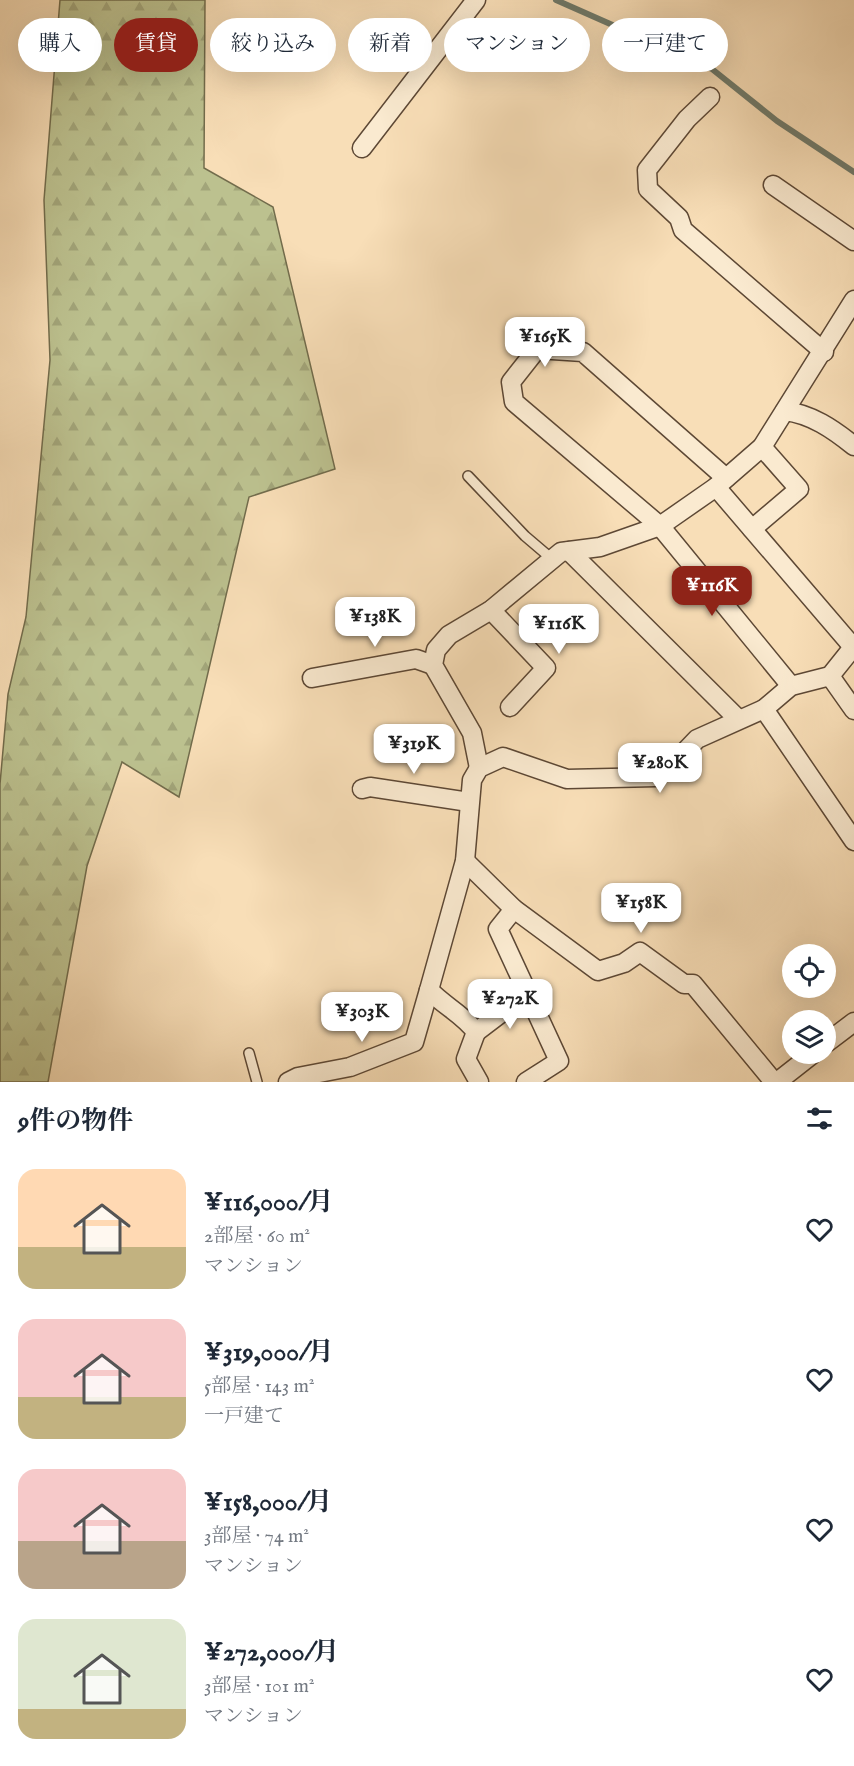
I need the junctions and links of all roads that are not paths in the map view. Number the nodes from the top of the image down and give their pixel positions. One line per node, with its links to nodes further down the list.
1 (476, 0): 3 (street)
2 (710, 97): 7 (street)
3 (362, 148)
4 (773, 185): 5 (street)
5 (854, 241)
6 (854, 300): 7 (street)
7 (824, 352): 8 (street)
8 (785, 411): 9 (street); 10 (street)
9 (854, 446)
10 (762, 447): 12 (street); 14 (street)
11 (468, 476): 15 (lane)
12 (721, 482): 13 (street); 13 (street); 14 (street)
13 (660, 526): 15 (street); 21 (street)
14 (752, 529): 17 (street)
15 (560, 555): 16 (street); 25 (street)
16 (491, 610): 18 (street); 22 (street)
17 (854, 647): 19 (street)
18 (433, 666): 20 (street); 26 (street)
19 (830, 676): 21 (street); 24 (street)
20 (312, 678)
21 (791, 686): 23 (street)
22 (510, 707)
23 (764, 709): 25 (street); 29 (street)
24 (854, 711)
25 (738, 719): 26 (street)
26 (479, 768): 28 (street)
27 (362, 789): 28 (street)
28 (469, 802): 30 (street)
29 (854, 841)
30 (465, 861): 31 (street); 32 (street)
31 (514, 909): 33 (street); 43 (street)
32 (429, 990): 35 (street); 40 (street)
33 (528, 997): 35 (street); 42 (street)
34 (854, 1022): 36 (street)
35 (476, 1032): 41 (street)
36 (836, 1036)
37 (249, 1053): 39 (lane)
38 (800, 1064): 43 (street)
39 (257, 1082)
40 (288, 1082)
41 (478, 1082)
42 (526, 1082)
43 (776, 1082)

